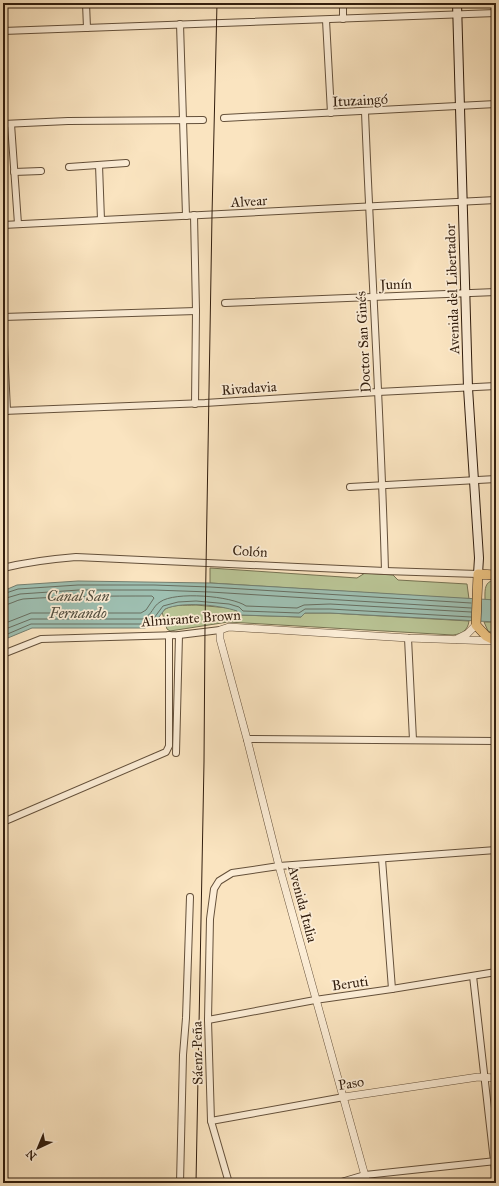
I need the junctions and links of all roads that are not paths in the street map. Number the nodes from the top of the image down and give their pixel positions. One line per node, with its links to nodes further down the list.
1 (86, 3): 9 (street)
2 (343, 3): 6 (street)
3 (457, 3): 5 (main road, Avenida del Libertador)
4 (496, 13): 5 (street)
5 (457, 15): 6 (street); 12 (main road, Avenida del Libertador)
6 (343, 19): 7 (street)
7 (326, 20): 8 (street); 14 (street)
8 (180, 24): 9 (street); 16 (street)
9 (87, 28): 10 (street)
10 (3, 31)
11 (496, 104): 12 (street, Ituzaingó)
12 (460, 105): 13 (street, Ituzaingó); 26 (main road, Avenida del Libertador)
13 (365, 112): 14 (street, Ituzaingó); 27 (street, Doctor San Ginés)
14 (331, 113): 15 (street, Ituzaingó)
15 (224, 118)
16 (182, 120): 17 (street); 19 (street); 28 (street)
17 (203, 120)
18 (3, 124): 19 (street)
19 (12, 124): 24 (street)
20 (126, 163): 21 (street)
21 (99, 165): 22 (street); 30 (street)
22 (69, 166)
23 (41, 171): 24 (street)
24 (14, 172): 31 (street)
25 (496, 200): 26 (street, Alvear)
26 (462, 202): 27 (street, Alvear); 34 (main road, Avenida del Libertador)
27 (368, 207): 29 (street, Alvear); 35 (street, Doctor San Ginés)
28 (186, 216): 29 (street, Alvear); 30 (street, Alvear)
29 (194, 216): 37 (street)
30 (101, 220): 31 (street, Alvear)
31 (18, 224): 32 (street, Alvear)
32 (3, 225)
33 (496, 292): 34 (street, Junín)
34 (466, 293): 35 (street, Junín); 41 (main road, Avenida del Libertador)
35 (373, 296): 36 (street, Junín); 42 (street, Doctor San Ginés)
36 (225, 303)
37 (196, 311): 38 (street); 43 (street)
38 (3, 317)
39 (3, 324): 44 (street)
40 (496, 386): 41 (street, Rivadavia)
41 (468, 388): 42 (street, Rivadavia); 46 (main road, Avenida del Libertador)
42 (378, 392): 43 (street, Rivadavia); 47 (street, Doctor San Ginés)
43 (195, 404): 44 (street, Rivadavia)
44 (5, 411)
45 (496, 479): 46 (street)
46 (474, 480): 47 (street); 51 (main road, Avenida del Libertador)
47 (383, 484): 48 (street); 50 (street, Doctor San Ginés)
48 (350, 486)
49 (3, 568): 50 (street, Colón)
50 (385, 571): 51 (street, Colón)
51 (478, 574): 52 (main road, Colón); 53 (main road)
52 (496, 575)
53 (476, 624): 58 (street); 59 (main road)
54 (220, 630): 56 (street, Almirante Brown); 57 (street, Almirante Brown); 61 (street, Avenida Italia)
55 (169, 635): 56 (street, Almirante Brown); 60 (street, Almirante Brown); 65 (street)
56 (179, 635): 64 (street)
57 (408, 638): 58 (street, Almirante Brown); 62 (street)
58 (455, 640): 59 (street, Almirante Brown)
59 (495, 641)
60 (3, 654)
61 (247, 739): 62 (street); 68 (street, Avenida Italia)
62 (413, 740): 63 (street)
63 (496, 741)
64 (176, 753)
65 (3, 822)
66 (496, 850): 67 (street)
67 (382, 859): 68 (street); 72 (street)
68 (279, 866): 73 (street, Avenida Italia); 74 (street, Sáenz Peña)
69 (190, 897): 82 (street)
70 (496, 972): 71 (street, Beruti)
71 (472, 976): 72 (street, Beruti); 75 (street)
72 (392, 989): 73 (street, Beruti)
73 (315, 1000): 74 (street, Beruti); 77 (street, Avenida Italia)
74 (208, 1020): 78 (street, Sáenz Peña)
75 (484, 1078): 76 (street, Paso); 77 (street, Paso); 79 (street)
76 (496, 1078)
77 (344, 1097): 78 (street, Paso); 80 (street, Avenida Italia)
78 (211, 1120): 83 (street, Sáenz Peña)
79 (495, 1162): 80 (street); 81 (street)
80 (365, 1175): 84 (street); 85 (street, Avenida Italia)
81 (496, 1179)
82 (180, 1183)
83 (229, 1183)
84 (338, 1183)
85 (367, 1183)

